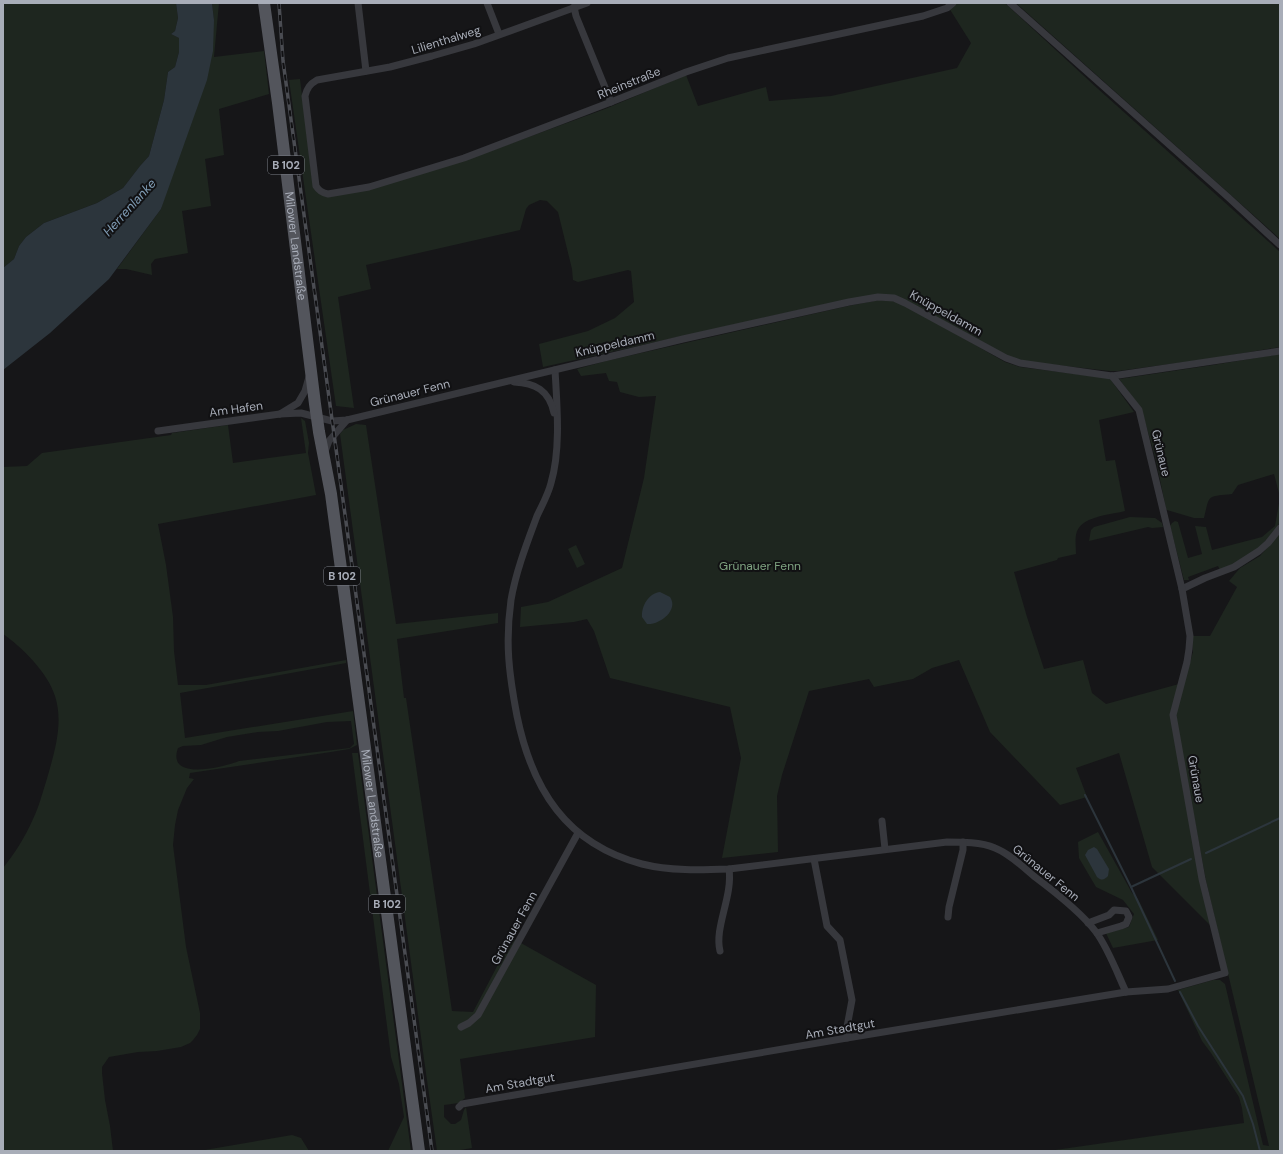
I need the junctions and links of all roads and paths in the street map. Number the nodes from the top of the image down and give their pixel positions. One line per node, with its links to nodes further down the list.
1 (264, 3): 15 (main road, Milower Landstraße / B 102)
2 (358, 3): 9 (street)
3 (487, 3): 8 (street)
4 (587, 3): 7 (street, Lilienthalweg)
5 (953, 3): 10 (street, Rheinstraße)
6 (1010, 3): 12 (street)
7 (574, 7): 8 (street, Lilienthalweg); 10 (street)
8 (499, 34): 9 (street, Lilienthalweg)
9 (366, 71): 11 (street, Lilienthalweg)
10 (611, 102): 11 (street, Rheinstraße)
11 (318, 190)
12 (1280, 246)
13 (1280, 351): 16 (street, Knüppeldamm)
14 (555, 370): 16 (street, Knüppeldamm); 17 (street, Grünauer Fenn); 21 (street, Grünauer Fenn)
15 (311, 371): 18 (street, Milower Landstraße); 19 (main road, Milower Landstraße / B 102)
16 (1112, 376): 25 (street, Grünaue)
17 (508, 381): 20 (street, Grünauer Fenn); 21 (street, Grünauer Fenn)
18 (280, 414): 19 (street, Am Hafen); 22 (street, Am Hafen)
19 (316, 417): 20 (street, Grünauer Fenn); 23 (main road, Milower Landstraße / B 102)
20 (348, 420): 23 (street)
21 (556, 424): 27 (street, Grünauer Fenn)
22 (158, 431)
23 (324, 456): 41 (main road, Milower Landstraße / B 102)
24 (1280, 528): 25 (street)
25 (1182, 589): 36 (street, Grünaue)
26 (882, 821): 29 (street)
27 (578, 833): 31 (street, Grünauer Fenn); 38 (street, Grünauer Fenn)
28 (963, 842): 29 (street, Grünauer Fenn); 32 (street); 33 (street, Grünauer Fenn)
29 (884, 850): 30 (street, Grünauer Fenn)
30 (814, 859): 31 (street, Grünauer Fenn); 39 (street)
31 (729, 869): 35 (street)
32 (948, 917)
33 (1088, 923): 34 (street, Grünauer Fenn); 34 (street)
34 (1097, 933): 37 (street, Grünauer Fenn)
35 (720, 951)
36 (1225, 973): 37 (street, Am Stadtgut)
37 (1126, 992): 39 (street, Am Stadtgut)
38 (461, 1027)
39 (847, 1038): 40 (street, Am Stadtgut)
40 (459, 1107)
41 (420, 1151)

